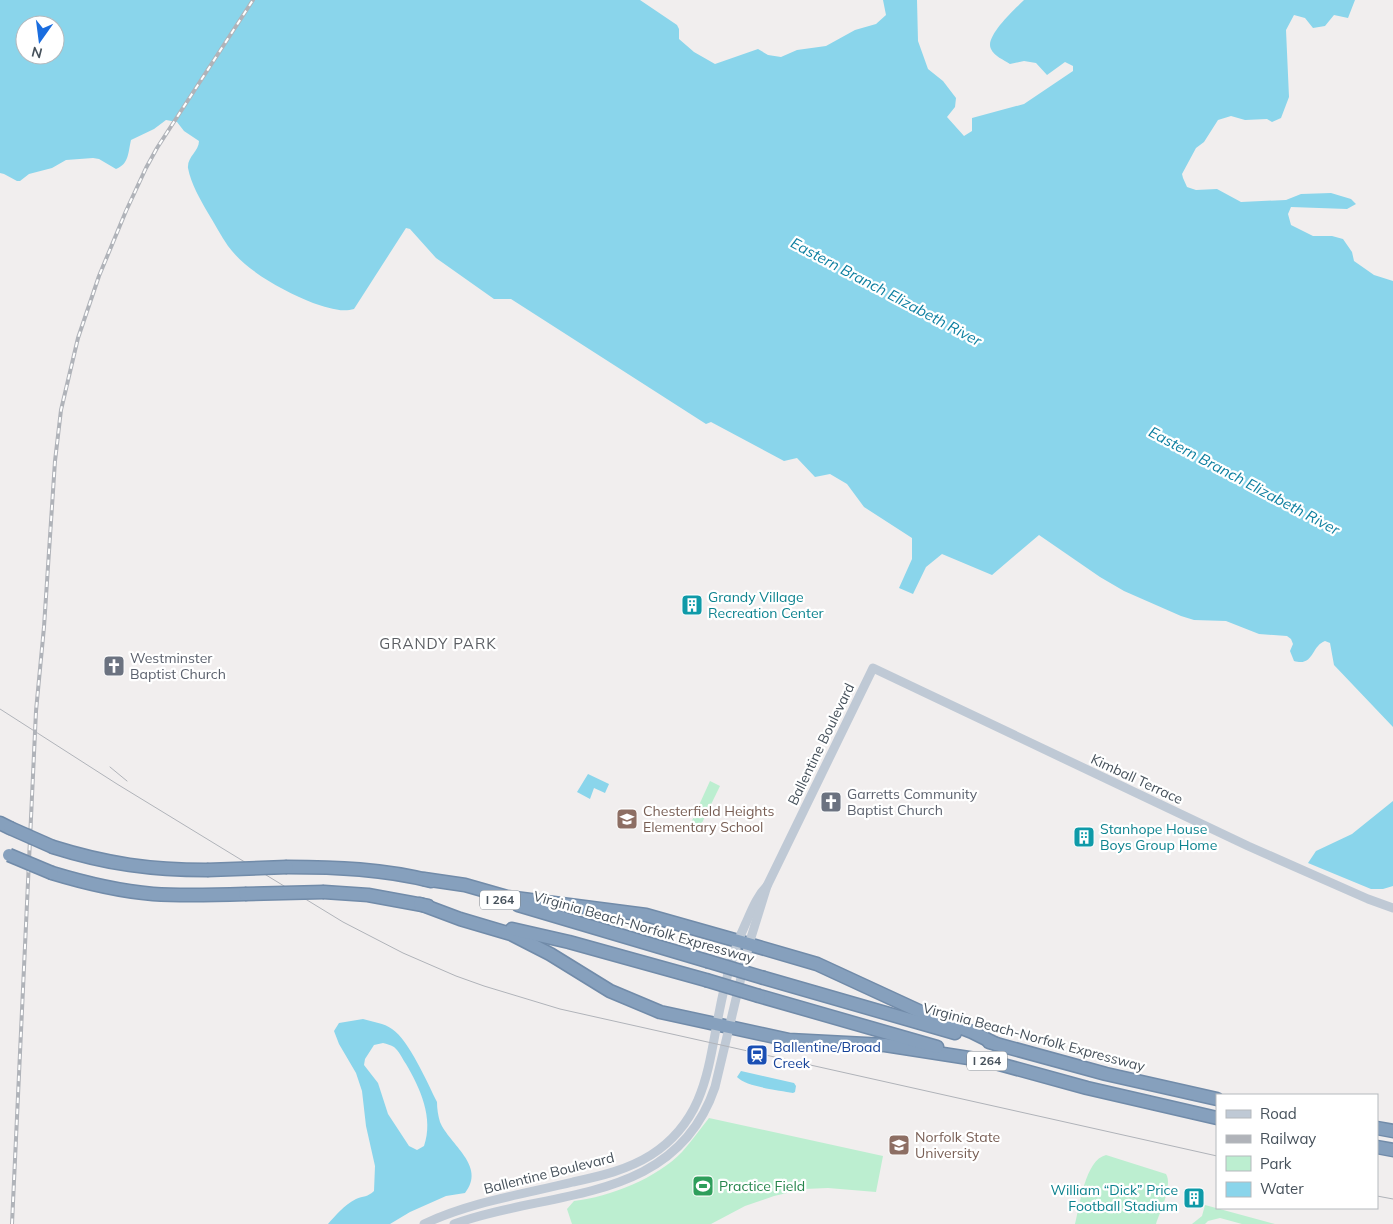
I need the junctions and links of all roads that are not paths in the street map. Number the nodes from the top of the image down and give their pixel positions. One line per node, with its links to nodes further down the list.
1 (873, 668): 6 (main road, Kimball Terrace); 7 (main road, Ballentine Boulevard)
2 (5, 825): 4 (highway, Virginia Beach-Norfolk Expressway / I 264, bridge)
3 (4, 853): 5 (highway, I 264, bridge)
4 (424, 879): 7 (highway); 9 (highway, Virginia Beach-Norfolk Expressway / I 264, bridge)
5 (420, 904): 8 (highway); 10 (highway, I 264, bridge)
6 (1393, 908)
7 (744, 942): 8 (main road, Ballentine Boulevard); 8 (main road, Ballentine Boulevard); 9 (highway)
8 (723, 1027): 10 (highway); 17 (main road, Ballentine Boulevard); 18 (main road, Ballentine Boulevard)
9 (996, 1044): 11 (highway, Virginia Beach-Norfolk Expressway / I 264)
10 (988, 1061): 12 (highway, I 264)
11 (1216, 1099)
12 (1216, 1118)
13 (1378, 1128): 14 (highway)
14 (1393, 1131)
15 (1378, 1148): 16 (highway)
16 (1393, 1150)
17 (424, 1224)
18 (454, 1224)

